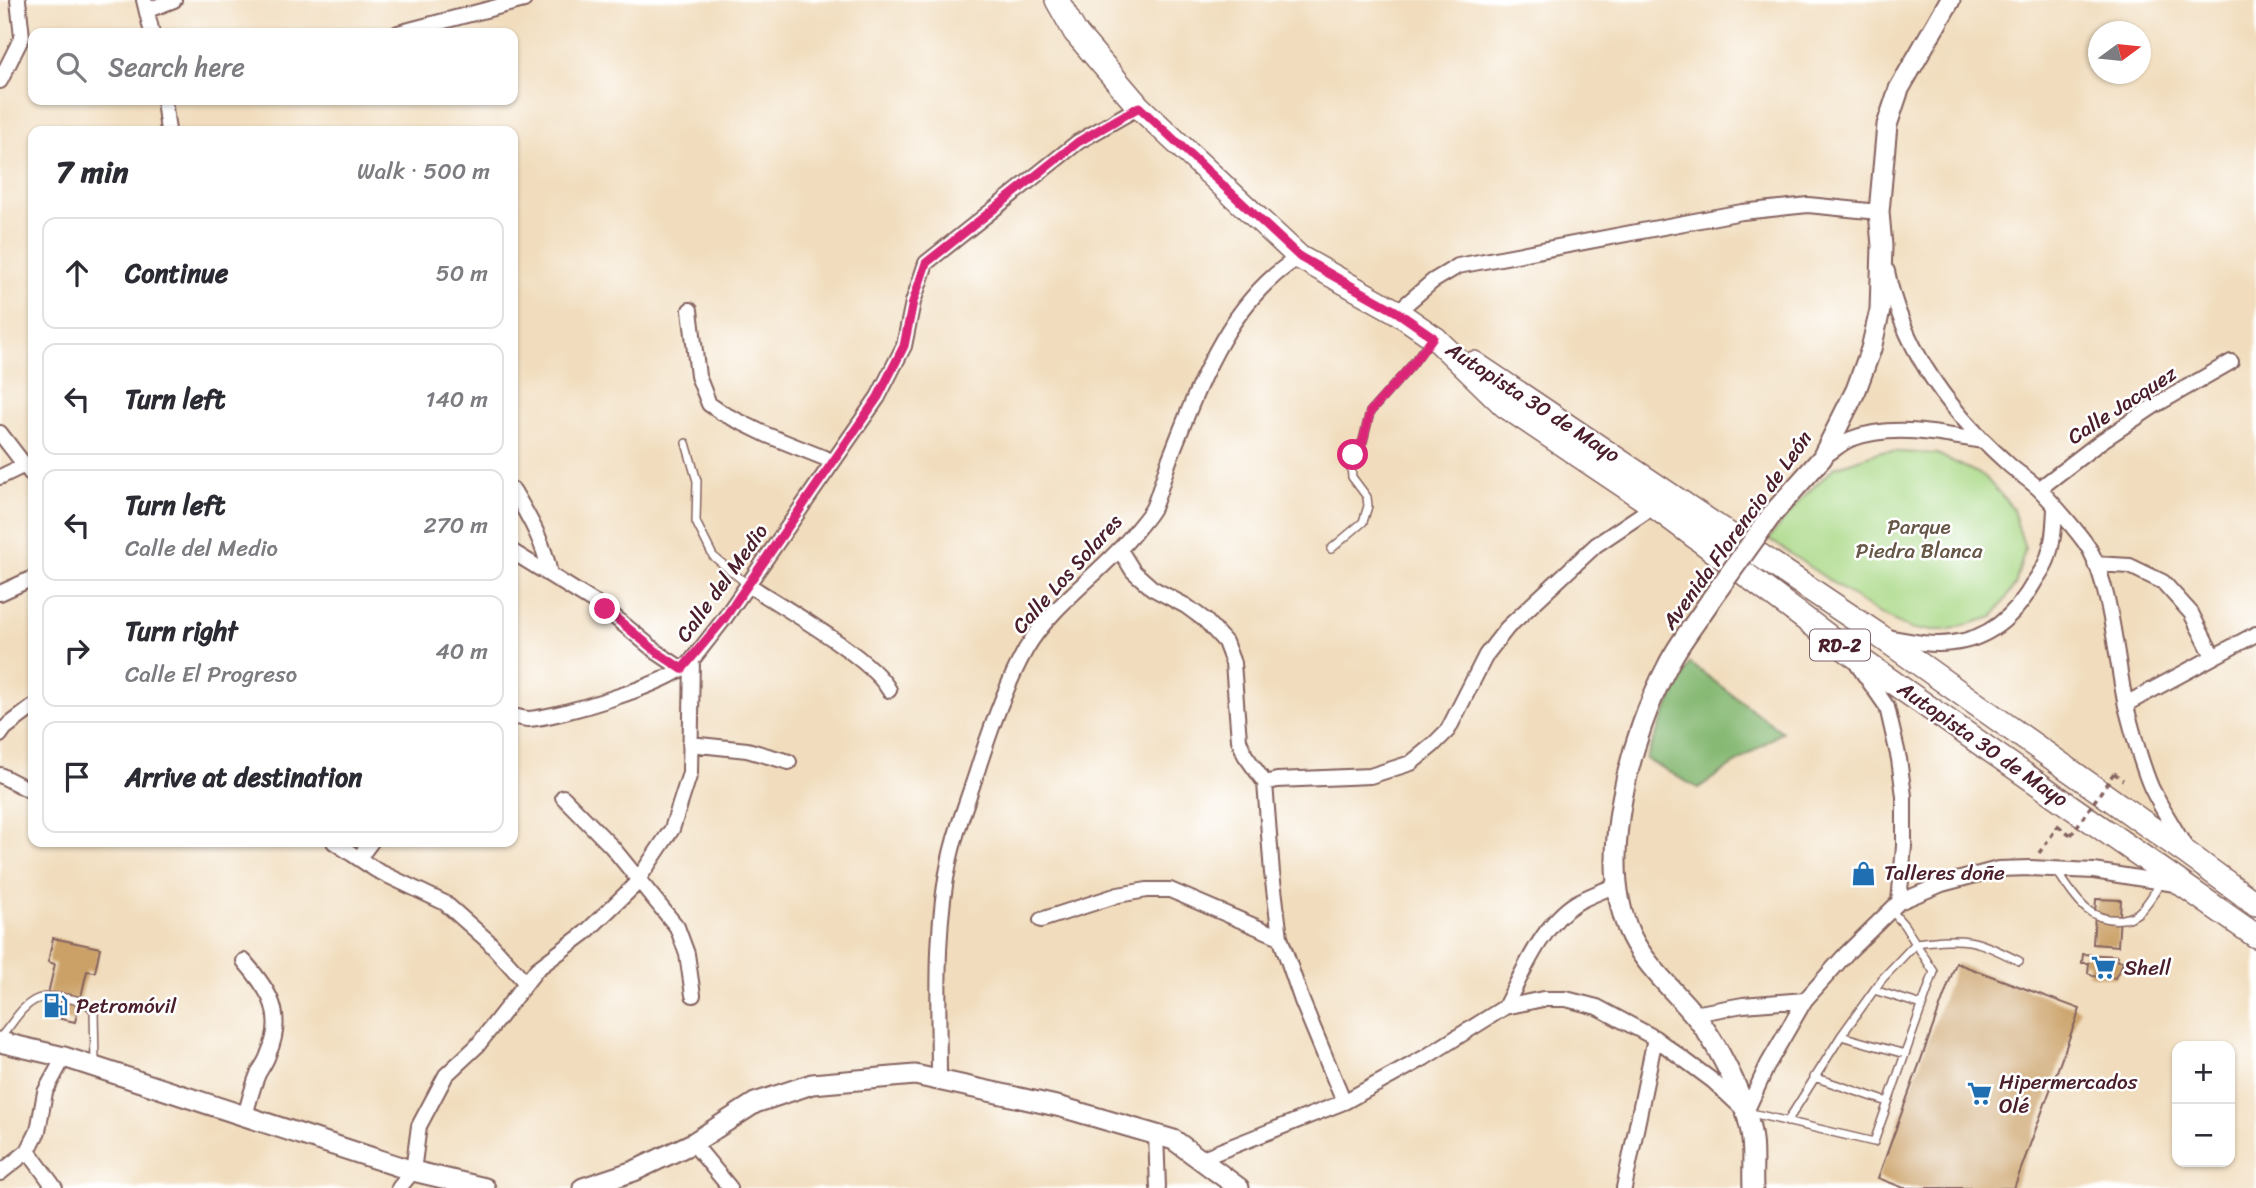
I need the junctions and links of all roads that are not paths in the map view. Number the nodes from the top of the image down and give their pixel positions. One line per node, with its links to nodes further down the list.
1 (18, 0): 9 (street)
2 (174, 0): 6 (street)
3 (524, 0): 8 (street)
4 (1057, 0): 11 (main road, RD-2)
5 (1950, 0): 13 (main road, Avenida Florencio de León)
6 (146, 5): 7 (street)
7 (151, 28)
8 (417, 28)
9 (0, 81)
10 (164, 105): 12 (street)
11 (1139, 107): 15 (main road, RD-2); 24 (street, Calle del Medio)
12 (167, 126)
13 (1879, 212): 14 (main road, Avenida Florencio de León); 17 (street)
14 (1882, 246): 21 (street); 23 (main road, Avenida Florencio de León)
15 (1300, 257): 17 (main road, RD-2); 33 (street, Calle Los Solares)
16 (690, 310): 24 (street)
17 (1397, 312): 18 (main road, RD-2)
18 (1434, 338): 30 (main road, Autopista 30 de Mayo / RD-2); 32 (lane); 41 (main road, Autopista 30 de Mayo / RD-2)
19 (2231, 362): 28 (street, Calle Jacquez)
20 (0, 433): 25 (street)
21 (1983, 441): 23 (street); 28 (street)
22 (686, 443): 38 (lane)
23 (1822, 458): 63 (main road, Avenida Florencio de León, bridge)
24 (832, 461): 38 (street, Calle del Medio)
25 (28, 469)
26 (28, 470): 27 (street)
27 (0, 477)
28 (2039, 489): 31 (street)
29 (518, 498): 36 (street)
30 (1654, 506): 42 (main road, Autopista 30 de Mayo / RD-2); 53 (street)
31 (2055, 509): 35 (street); 41 (street)
32 (1331, 549)
33 (1120, 550): 53 (street); 87 (street, Calle Los Solares)
34 (518, 555): 36 (street)
35 (2095, 564): 43 (street); 46 (street)
36 (550, 573): 44 (street)
37 (28, 580): 39 (street)
38 (747, 584): 44 (street, Calle del Medio); 45 (street)
39 (0, 593)
40 (2256, 634): 43 (street)
41 (1880, 636): 58 (main road, Autopista 30 de Mayo / RD-2)
42 (1848, 651): 64 (main road, Autopista 30 de Mayo / RD-2); 66 (street)
43 (2213, 656): 46 (street)
44 (687, 664): 48 (street); 50 (street, Calle del Medio)
45 (889, 690)
46 (2126, 704): 58 (street)
47 (28, 710): 49 (street)
48 (518, 717)
49 (0, 735)
50 (690, 744): 51 (street); 61 (street, Calle del Medio)
51 (789, 762)
52 (0, 775): 54 (street)
53 (1265, 783): 69 (street)
54 (28, 789)
55 (563, 797): 61 (street)
56 (342, 847): 59 (street)
57 (367, 847): 59 (street)
58 (2188, 854): 65 (main road, Autopista 30 de Mayo / RD-2)
59 (359, 858): 73 (street)
60 (2056, 869): 62 (street); 62 (lane); 66 (street)
61 (638, 880): 73 (street, Calle del Medio); 75 (street)
62 (2161, 881): 64 (street)
63 (1616, 885): 78 (street); 79 (main road, Avenida Florencio de León)
64 (2186, 886): 68 (main road, Autopista 30 de Mayo / RD-2)
65 (2256, 904)
66 (1895, 906): 70 (lane); 76 (street)
67 (1041, 920): 69 (street)
68 (2256, 936)
69 (1280, 937): 88 (street)
70 (1916, 943): 72 (lane); 74 (lane); 77 (lane)
71 (244, 961): 91 (street)
72 (2019, 961)
73 (526, 983): 97 (street, Calle del Medio)
74 (1874, 990): 77 (lane); 80 (lane)
75 (692, 995)
76 (1805, 1000): 79 (street); 90 (street)
77 (1922, 1005): 83 (lane)
78 (1505, 1007): 81 (street); 88 (street)
79 (1694, 1014): 90 (main road, Avenida Florencio de León)
80 (1841, 1036): 83 (lane); 86 (lane)
81 (1655, 1038): 90 (street); 106 (street)
82 (0, 1040): 84 (main road); 85 (lane)
83 (1905, 1054): 89 (lane)
84 (64, 1057): 85 (main road); 95 (street)
85 (96, 1068): 91 (main road)
86 (1814, 1077): 89 (lane); 92 (lane)
87 (939, 1080): 93 (main road); 94 (main road)
88 (1344, 1102): 96 (street)
89 (1888, 1102): 92 (lane)
90 (1746, 1112): 92 (lane); 107 (main road, Avenida Florencio de León)
91 (245, 1116): 97 (main road)
92 (1787, 1122)
93 (1156, 1134): 96 (main road); 104 (street)
94 (693, 1143): 102 (main road); 103 (street)
95 (28, 1151): 98 (street); 99 (street)
96 (1200, 1159): 105 (main road)
97 (413, 1171): 100 (street); 101 (main road)
98 (0, 1173)
99 (55, 1188)
100 (399, 1188)
101 (485, 1188)
102 (583, 1188)
103 (730, 1188)
104 (1158, 1188)
105 (1239, 1188)
106 (1624, 1188)
107 (1753, 1188)

